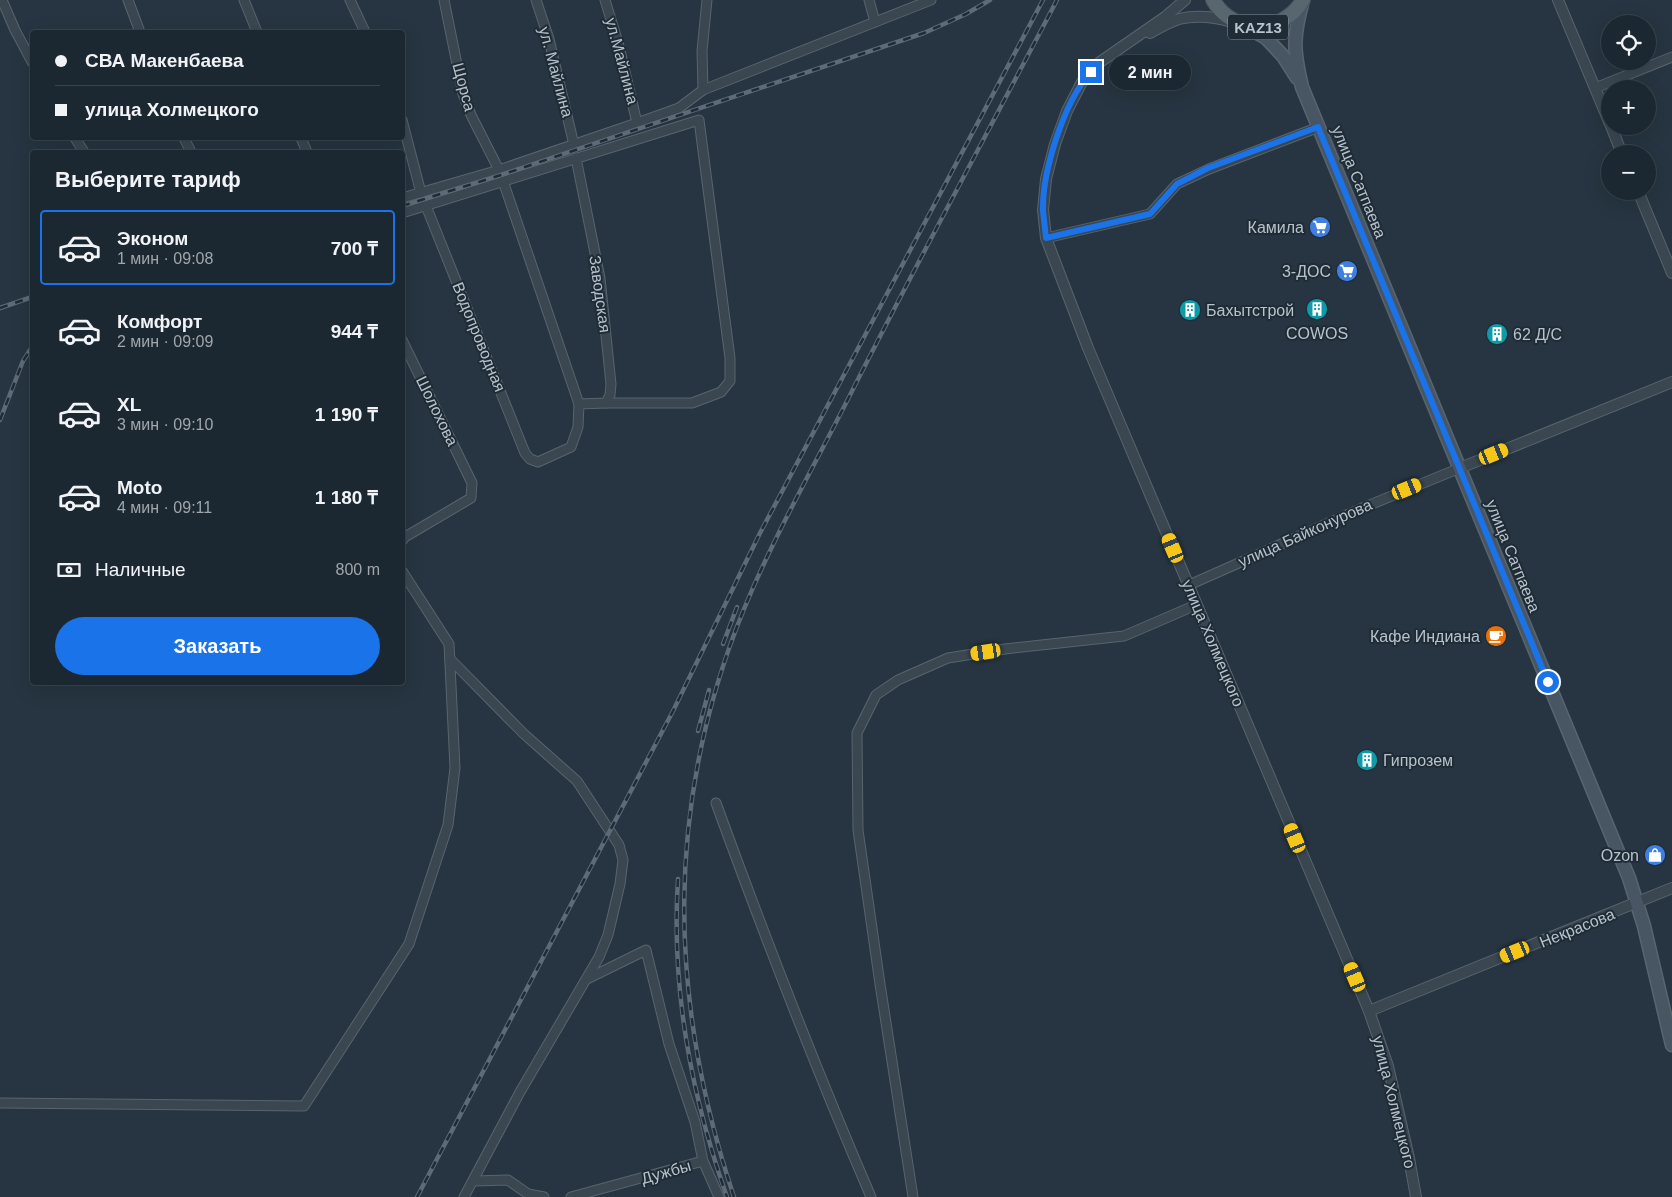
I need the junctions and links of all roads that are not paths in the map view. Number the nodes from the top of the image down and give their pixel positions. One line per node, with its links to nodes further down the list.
1 (2, 0): 23 (street)
2 (128, 0): 18 (street)
3 (244, 0): 19 (street)
4 (350, 0): 20 (street)
5 (444, 0): 33 (street, Щорса)
6 (536, 0): 31 (street, ул. Майлина)
7 (605, 0): 28 (street, ул.Майлина)
8 (719, 0): 15 (street)
9 (869, 0): 16 (street)
10 (932, 0): 16 (street)
11 (1185, 0): 21 (street)
12 (1213, 0): 17 (main road, KAZ13)
13 (1303, 0): 17 (main road, KAZ13); 24 (main road)
14 (1558, 0): 25 (street)
15 (708, 1): 26 (street)
16 (875, 22): 26 (street)
17 (1243, 25): 21 (street); 24 (main road)
18 (139, 30)
19 (256, 30)
20 (364, 30)
21 (1120, 48): 40 (street, улица Холмецкого)
22 (1672, 57): 25 (street)
23 (30, 58)
24 (1302, 86): 29 (main road, улица Сатпаева)
25 (1595, 88): 27 (street)
26 (703, 90): 28 (street)
27 (1601, 103)
28 (637, 123): 31 (street)
29 (1318, 127): 40 (street); 46 (main road, улица Сатпаева)
30 (405, 132): 35 (street)
31 (574, 145): 33 (street)
32 (576, 158): 34 (street); 44 (street, Заводская); 44 (street)
33 (499, 170): 35 (street)
34 (503, 181): 38 (street); 45 (street)
35 (421, 194): 36 (street)
36 (405, 197)
37 (1642, 200): 41 (street)
38 (426, 206): 39 (street); 45 (street, Водопроводная)
39 (405, 212)
40 (1046, 238): 49 (street, улица Холмецкого)
41 (1672, 273)
42 (405, 346): 47 (street, Шолохова)
43 (1672, 382): 46 (street, улица Байконурова)
44 (606, 403): 45 (street)
45 (579, 404)
46 (1460, 468): 49 (street, улица Байконурова); 54 (main road, улица Сатпаева)
47 (405, 537)
48 (405, 576): 51 (street)
49 (1189, 585): 50 (street, улица Холмецкого)
50 (1196, 605): 56 (street, улица Холмецкого); 66 (street)
51 (450, 659): 55 (street); 58 (street)
52 (716, 802): 65 (street)
53 (1672, 888): 54 (street, Некрасова)
54 (1637, 903): 56 (street, Некрасова); 57 (main road, улица Сатпаева)
55 (587, 979): 59 (street); 60 (street)
56 (1370, 1011): 67 (street, улица Холмецкого)
57 (1672, 1045)
58 (0, 1103)
59 (703, 1161): 63 (street, Дужбы); 64 (street)
60 (473, 1181): 61 (street); 62 (street)
61 (464, 1197)
62 (544, 1197)
63 (571, 1197)
64 (719, 1197)
65 (871, 1197)
66 (913, 1197)
67 (1416, 1197)

